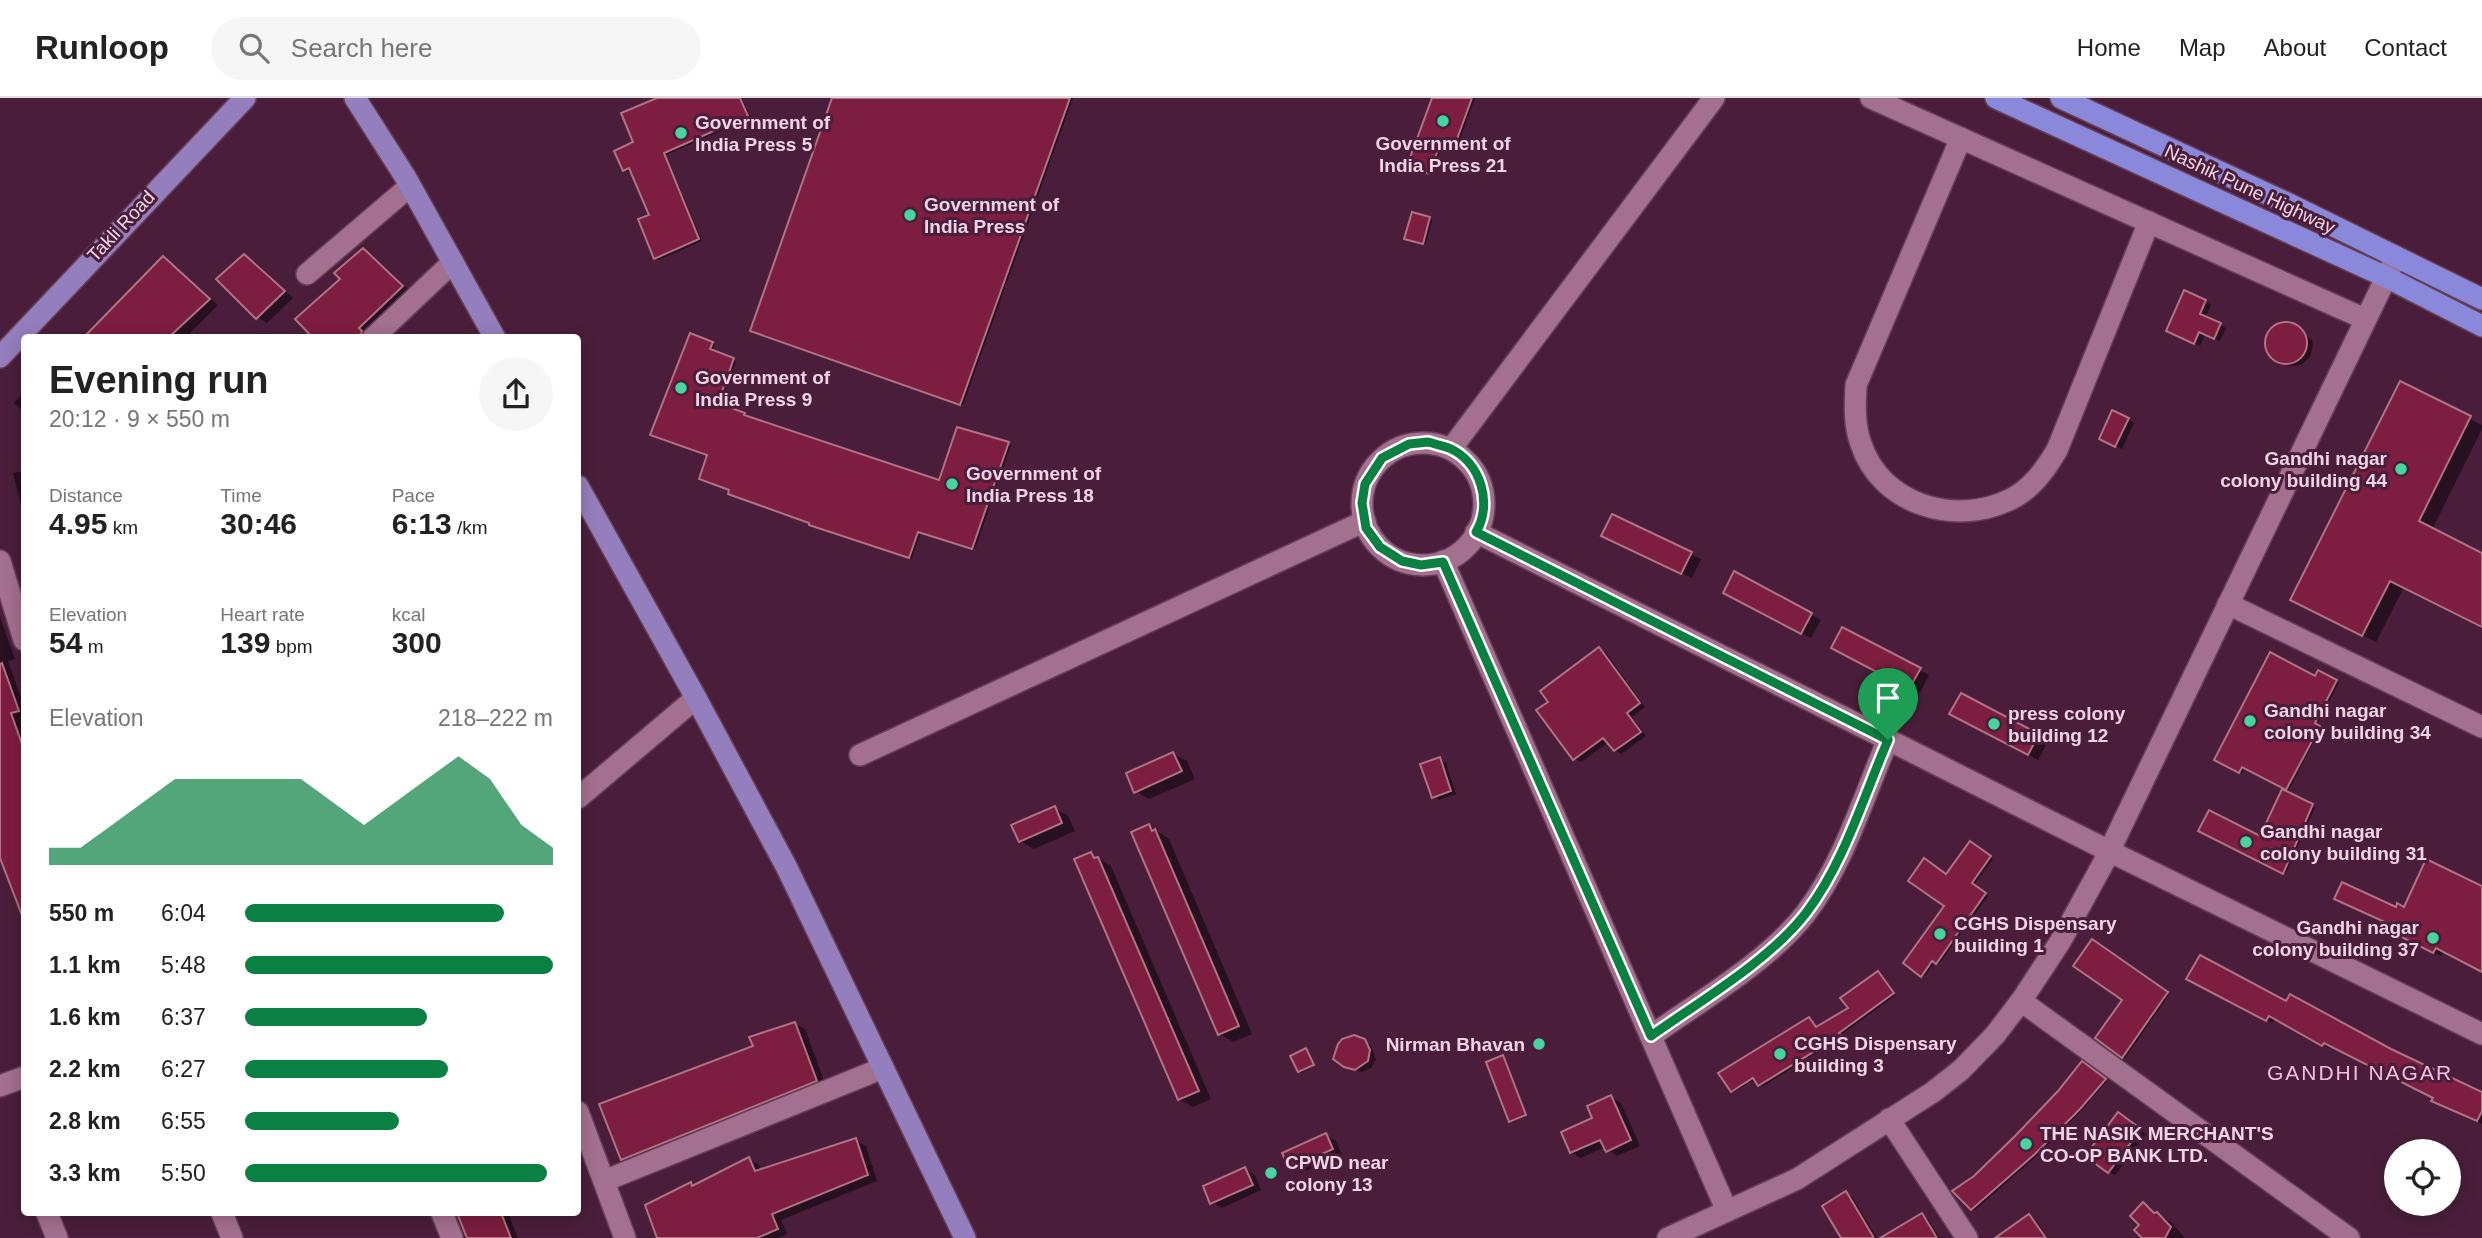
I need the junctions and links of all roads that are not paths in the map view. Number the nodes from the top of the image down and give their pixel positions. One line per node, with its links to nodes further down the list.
1 (245, 98): 17 (main road, Takli Road)
2 (355, 98): 8 (main road)
3 (1713, 98): 22 (street)
4 (1871, 98): 7 (street)
5 (1996, 98): 13 (highway, Nashik Pune Highway)
6 (2061, 98): 10 (highway, Nashik Pune Highway)
7 (1961, 138): 9 (street); 9 (street)
8 (410, 186): 11 (main road); 12 (street)
9 (2148, 222): 15 (street)
10 (2396, 257): 13 (street); 14 (highway, Nashik Pune Highway)
11 (453, 262): 18 (street); 19 (main road)
12 (307, 274)
13 (2386, 277): 15 (street); 16 (highway, Nashik Pune Highway)
14 (2482, 299)
15 (2365, 319): 28 (street)
16 (2482, 326)
17 (22, 334)
18 (377, 334)
19 (493, 334)
20 (21, 335): 21 (main road, Takli Road)
21 (0, 357)
22 (1451, 449): 24 (street); 25 (street)
23 (581, 491): 30 (main road)
24 (1365, 521): 27 (street); 33 (street)
25 (1476, 532): 27 (street); 32 (street)
26 (0, 561): 29 (street)
27 (1443, 562): 38 (street)
28 (2228, 604): 31 (street); 35 (street)
29 (21, 630)
30 (696, 698): 34 (street); 39 (main road)
31 (2482, 727)
32 (1888, 740): 35 (street); 38 (street)
33 (860, 754)
34 (581, 794)
35 (2109, 851): 36 (street); 37 (street)
36 (2021, 1001): 42 (street); 56 (street)
37 (2482, 1034)
38 (1651, 1036): 45 (street)
39 (883, 1068): 44 (street); 53 (main road)
40 (21, 1078): 41 (street)
41 (0, 1086)
42 (1889, 1119): 45 (street); 55 (street)
43 (581, 1120): 44 (street)
44 (604, 1181): 52 (street)
45 (1727, 1211): 54 (street)
46 (48, 1216): 49 (street)
47 (223, 1216): 50 (street)
48 (443, 1216): 51 (street)
49 (57, 1238)
50 (232, 1238)
51 (452, 1238)
52 (625, 1238)
53 (965, 1238)
54 (1668, 1238)
55 (1967, 1238)
56 (2349, 1238)

